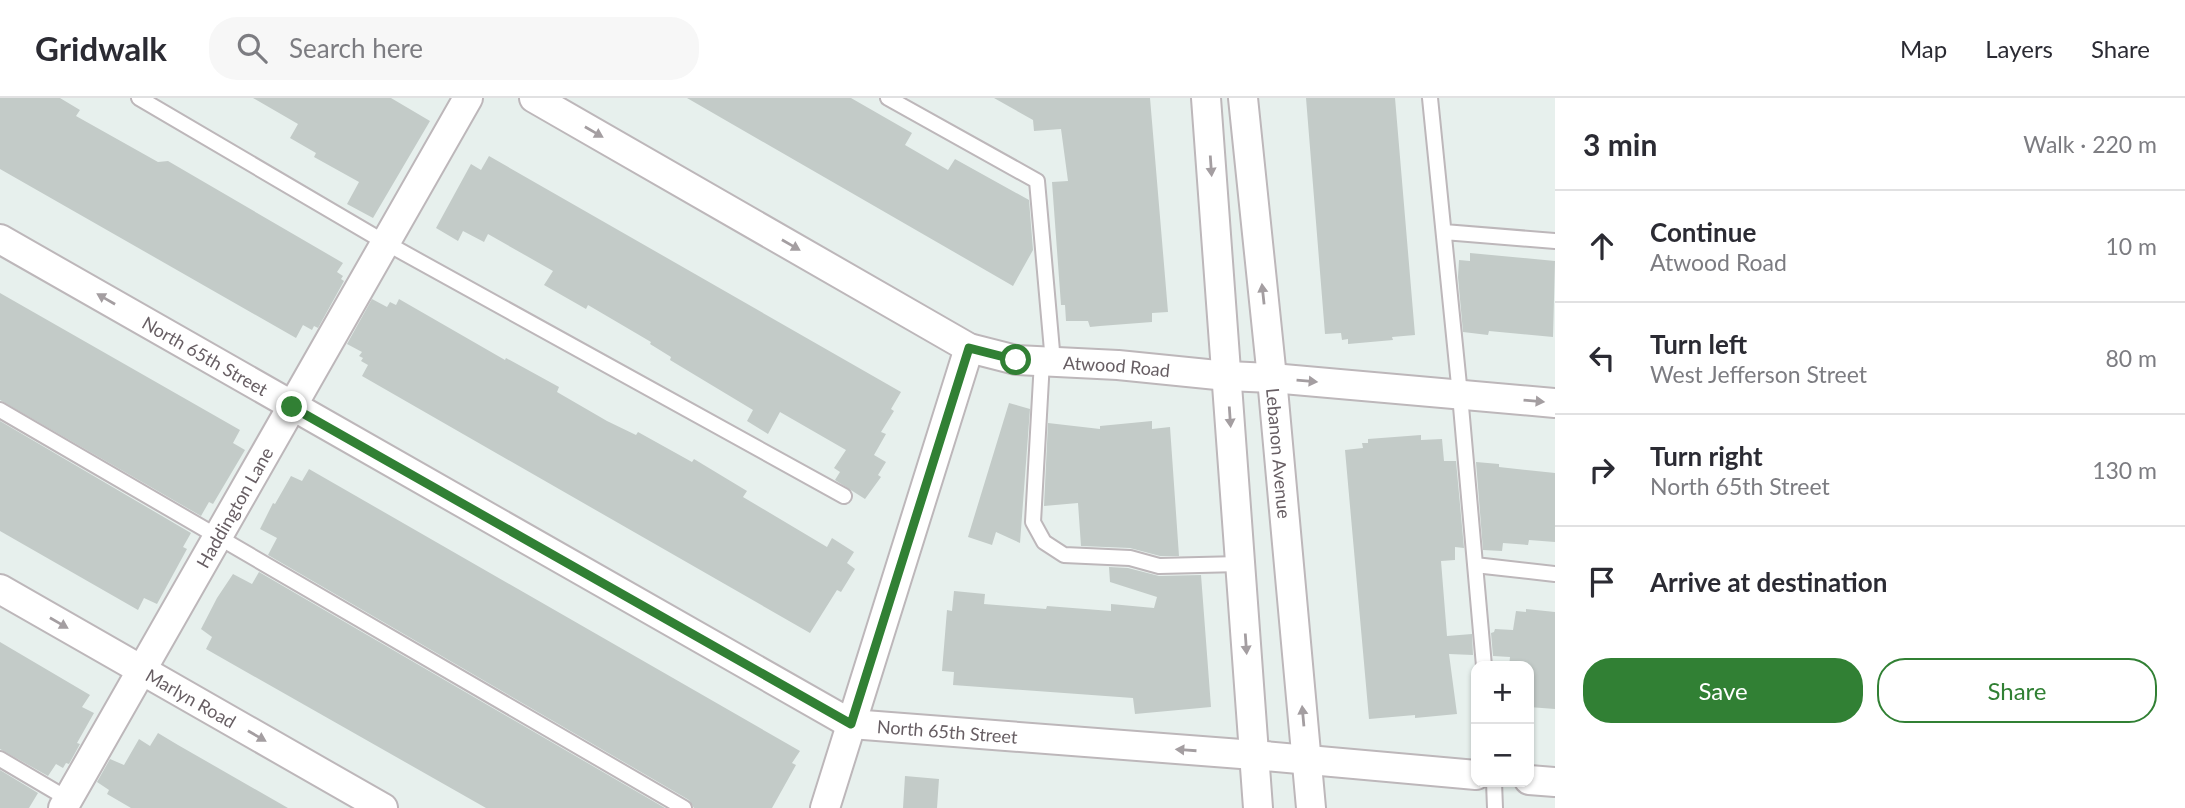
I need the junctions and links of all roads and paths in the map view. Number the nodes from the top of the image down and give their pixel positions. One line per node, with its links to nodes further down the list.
1 (139, 98): 11 (lane)
2 (468, 98): 11 (street, Haddington Lane)
3 (534, 98): 12 (street, Atwood Road, one-way to 12)
4 (888, 98): 13 (lane)
5 (1206, 98): 14 (street, one-way to 14)
6 (1243, 98): 15 (street, Lebanon Avenue, one-way to 6)
7 (1430, 98): 8 (lane)
8 (1444, 232): 10 (lane); 16 (lane)
9 (0, 239): 18 (street, North 65th Street, one-way to 9)
10 (1555, 242)
11 (386, 243): 18 (street, Haddington Lane); 20 (lane)
12 (969, 348): 13 (street, Atwood Road); 28 (street)
13 (1047, 362): 14 (street, Atwood Road); 22 (lane)
14 (1227, 376): 15 (street, Atwood Road); 22 (street, one-way to 22)
15 (1272, 378): 16 (street, Atwood Road, one-way to 16); 31 (street, Lebanon Avenue, one-way to 15)
16 (1460, 394): 17 (street, Atwood Road, one-way to 17); 23 (lane)
17 (1555, 403)
18 (292, 407): 21 (street, Haddington Lane); 28 (street, North 65th Street)
19 (0, 410): 21 (lane)
20 (844, 496)
21 (218, 537): 27 (street, Haddington Lane); 38 (lane)
22 (1240, 564): 29 (street, one-way to 29)
23 (1475, 565): 24 (lane); 26 (lane)
24 (1555, 574)
25 (0, 589): 27 (street, Marlyn Road, one-way to 27)
26 (1484, 661)
27 (142, 670): 36 (street, Haddington Lane); 37 (street, Marlyn Road, one-way to 37)
28 (851, 724): 29 (street, North 65th Street, one-way to 28); 39 (street)
29 (1254, 755): 31 (street, North 65th Street); 40 (street)
30 (0, 760): 36 (lane)
31 (1307, 760): 32 (street, North 65th Street); 41 (street, Lebanon Avenue)
32 (1471, 775)
33 (1534, 780): 34 (street)
34 (1555, 782)
35 (1494, 787): 42 (lane)
36 (66, 804)
37 (383, 808)
38 (684, 808)
39 (825, 808)
40 (1258, 808)
41 (1311, 808)
42 (1494, 808)

